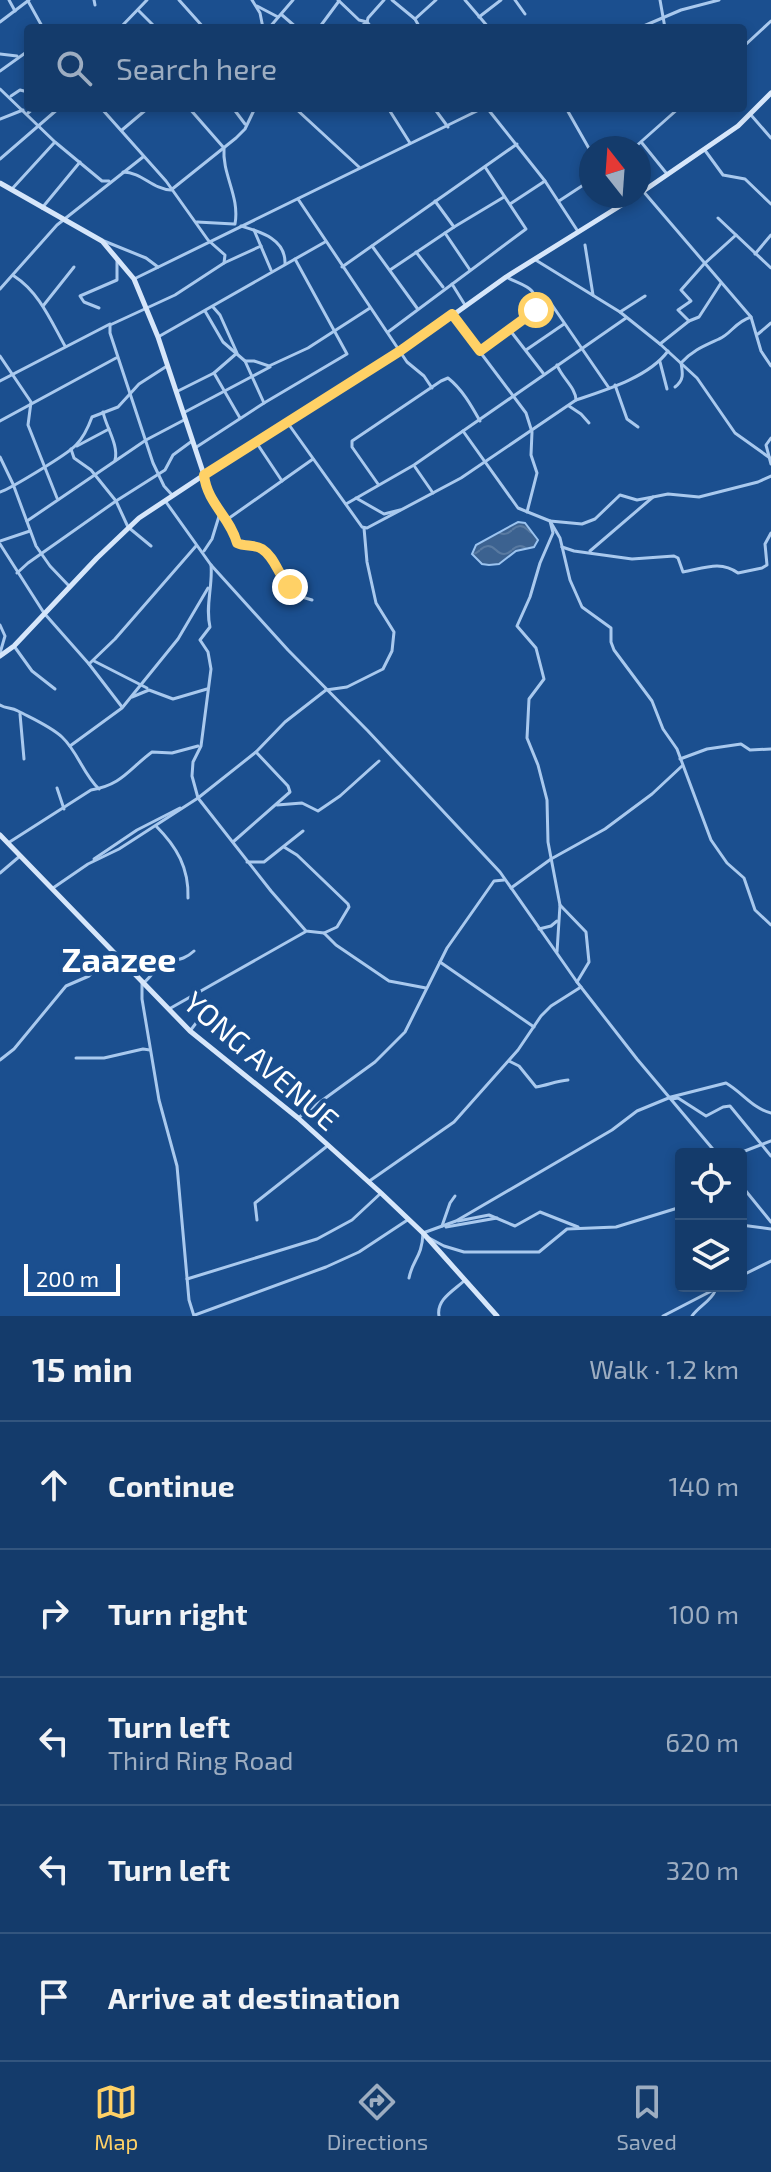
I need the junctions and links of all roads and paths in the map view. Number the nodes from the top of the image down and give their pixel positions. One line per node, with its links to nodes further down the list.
1 (9, 0): 20 (street)
2 (28, 0): 20 (street); 29 (street)
3 (147, 0): 19 (street)
4 (252, 0): 17 (street)
5 (293, 0): 22 (street)
6 (384, 0): 28 (street)
7 (392, 0): 18 (street)
8 (406, 0): 18 (street)
9 (436, 0): 25 (street)
10 (465, 0): 23 (street)
11 (501, 0): 23 (street)
12 (515, 0): 21 (street)
13 (660, 0): 24 (street)
14 (719, 0): 24 (street)
15 (181, 1): 32 (street)
16 (338, 1): 28 (street); 36 (street)
17 (257, 6): 22 (street); 33 (street)
18 (400, 6): 25 (street)
19 (138, 10): 30 (street); 31 (street)
20 (15, 11): 27 (street)
21 (525, 14)
22 (281, 16): 34 (street); 35 (street)
23 (479, 17): 39 (street)
24 (661, 18): 40 (street); 41 (street)
25 (415, 19): 38 (street)
26 (771, 21): 42 (street)
27 (0, 22)
28 (367, 22): 37 (street)
29 (41, 24)
30 (124, 24)
31 (152, 24)
32 (201, 24)
33 (262, 24)
34 (273, 24)
35 (292, 24)
36 (322, 24)
37 (364, 24)
38 (418, 24)
39 (485, 24)
40 (648, 24)
41 (663, 24)
42 (747, 43)
43 (0, 54): 45 (street)
44 (24, 54): 45 (street)
45 (20, 56): 46 (street)
46 (0, 71)
47 (0, 89): 50 (street)
48 (24, 91): 50 (street)
49 (771, 93): 66 (street)
50 (10, 97): 51 (street)
51 (23, 110): 67 (street)
52 (54, 112): 68 (street)
53 (105, 112): 71 (street)
54 (143, 112): 71 (street)
55 (192, 112): 78 (street)
56 (236, 112): 69 (street)
57 (253, 112): 69 (street)
58 (299, 112): 84 (street)
59 (391, 112): 76 (street)
60 (437, 112): 70 (street)
61 (477, 112): 70 (street)
62 (489, 112): 77 (street)
63 (568, 112): 72 (street)
64 (675, 112): 73 (street)
65 (28, 113): 68 (street)
66 (751, 115): 74 (street); 79 (street)
67 (0, 119)
68 (39, 124): 75 (street); 82 (street)
69 (246, 126): 78 (street)
70 (448, 127): 76 (street)
71 (122, 130): 81 (street)
72 (582, 136)
73 (648, 136)
74 (771, 138)
75 (55, 142): 83 (street); 94 (street)
76 (410, 143): 84 (street)
77 (517, 144): 85 (street); 89 (street)
78 (224, 148): 93 (street); 107 (street)
79 (704, 149): 87 (street); 100 (street)
80 (651, 154): 87 (street)
81 (144, 155): 86 (street); 93 (street)
82 (0, 159)
83 (80, 162): 88 (street); 102 (street)
84 (359, 167): 96 (street)
85 (485, 167): 95 (street); 97 (street)
86 (123, 172): 88 (street); 93 (street)
87 (667, 174): 90 (street)
88 (109, 181): 105 (street)
89 (545, 181): 98 (street); 99 (street)
90 (651, 185)
91 (1, 186): 94 (street)
92 (579, 188): 98 (street)
93 (171, 189): 106 (street)
94 (11, 190): 102 (street)
95 (504, 197): 99 (street); 108 (street)
96 (298, 198): 107 (street); 116 (street)
97 (435, 201): 108 (street); 119 (street)
98 (559, 201): 111 (street)
99 (510, 204): 133 (street)
100 (771, 204)
101 (651, 207): 127 (street)
102 (42, 208): 105 (street)
103 (617, 208): 111 (street)
104 (718, 218): 112 (street)
105 (65, 221): 115 (street); 135 (street)
106 (196, 222): 107 (street); 114 (street)
107 (237, 225): 109 (street); 114 (street)
108 (454, 227): 110 (street)
109 (254, 230): 118 (street); 126 (street)
110 (445, 233): 120 (street); 133 (street)
111 (579, 233): 124 (street)
112 (736, 235): 121 (street); 127 (street)
113 (771, 235): 121 (street)
114 (208, 240): 125 (street); 129 (street)
115 (102, 241): 122 (street); 129 (street)
116 (325, 242): 123 (street); 130 (street)
117 (585, 245): 142 (street)
118 (261, 246): 125 (street); 134 (street)
119 (372, 246): 130 (street); 132 (street)
120 (416, 252): 132 (street); 140 (street)
121 (755, 254): 131 (street)
122 (117, 256): 137 (street); 147 (street)
123 (295, 259): 126 (street); 162 (street)
124 (534, 259): 136 (street); 142 (street)
125 (224, 263): 150 (street)
126 (285, 264): 134 (street)
127 (704, 264): 138 (street); 157 (street)
128 (74, 267): 145 (street)
129 (158, 267): 137 (street)
130 (342, 267): 148 (street)
131 (771, 268)
132 (390, 270): 149 (street)
133 (470, 270): 139 (street)
134 (272, 272): 146 (street)
135 (13, 275): 141 (street); 145 (street)
136 (506, 277): 144 (street); 151 (street)
137 (134, 279): 150 (street)
138 (722, 282): 155 (street); 157 (street)
139 (451, 283): 140 (street); 144 (street)
140 (444, 288): 149 (street)
141 (0, 289)
142 (593, 295): 153 (street)
143 (645, 296): 153 (street)
144 (465, 305): 154 (street)
145 (43, 306): 167 (street)
146 (212, 307): 152 (street); 173 (street)
147 (99, 308)
148 (370, 308): 162 (street); 163 (street)
149 (417, 308): 163 (street)
150 (146, 309): 158 (street); 165 (street)
151 (536, 310): 160 (street); 161 (street)
152 (205, 311): 165 (street); 173 (street)
153 (620, 312): 156 (street)
154 (452, 314): 170 (street); 171 (street)
155 (751, 317): 164 (street); 178 (street)
156 (626, 318): 166 (street); 168 (street)
157 (689, 321): 166 (street)
158 (112, 323): 167 (street); 175 (street)
159 (771, 323): 164 (street)
160 (564, 324): 168 (street); 169 (street)
161 (509, 329): 169 (street); 171 (street)
162 (335, 330): 181 (street); 197 (street)
163 (388, 332): 170 (street)
164 (758, 334): 182 (street)
165 (158, 337): 180 (street)
166 (660, 344): 172 (street)
167 (65, 346): 185 (street)
168 (583, 348): 179 (street); 191 (street)
169 (526, 350): 184 (street)
170 (400, 351): 190 (street); 206 (street)
171 (480, 351): 196 (street)
172 (668, 351): 177 (street); 178 (street)
173 (237, 353): 176 (street); 183 (street)
174 (0, 356): 185 (street)
175 (117, 357): 193 (street); 199 (street)
176 (245, 361): 181 (street); 186 (street)
177 (660, 362): 188 (street); 192 (street)
178 (681, 363): 189 (street); 222 (street)
179 (557, 365): 184 (street); 198 (street)
180 (167, 366): 193 (street); 195 (street)
181 (272, 366): 186 (street)
182 (771, 366)
183 (214, 373): 194 (street); 195 (street)
184 (544, 374): 196 (street)
185 (14, 375): 187 (street); 199 (street)
186 (252, 376): 194 (street); 197 (street)
187 (0, 381)
188 (615, 385): 191 (street); 209 (street)
189 (675, 387)
190 (432, 388): 207 (street); 232 (street)
191 (609, 388): 198 (street)
192 (667, 389)
193 (130, 391): 201 (street); 214 (street)
194 (222, 391): 202 (street); 203 (street)
195 (175, 393): 202 (street)
196 (514, 396): 207 (street); 212 (street)
197 (264, 400): 203 (street)
198 (576, 400): 200 (street)
199 (30, 405): 205 (street); 225 (street)
200 (569, 406): 208 (street); 212 (street)
201 (103, 412): 210 (street); 217 (street)
202 (182, 413): 204 (street)
203 (240, 418): 218 (street)
204 (184, 420): 214 (street); 215 (street)
205 (0, 421)
206 (287, 421): 216 (street); 220 (street)
207 (480, 421): 211 (street)
208 (589, 423)
209 (638, 427)
210 (109, 429): 217 (street); 221 (street)
211 (463, 431): 223 (street); 224 (street)
212 (532, 432): 223 (street); 243 (street)
213 (771, 438): 222 (street)
214 (146, 440): 221 (street); 226 (street)
215 (192, 441): 218 (street); 226 (street)
216 (256, 442): 228 (street); 230 (street)
217 (73, 448): 225 (street); 227 (street)
218 (195, 448): 228 (street)
219 (0, 457): 231 (street)
220 (313, 459): 230 (street); 241 (street)
221 (115, 460): 227 (street)
222 (770, 461)
223 (485, 464): 234 (street); 243 (street)
224 (414, 465): 232 (street); 234 (street)
225 (45, 466): 231 (street); 237 (street)
226 (158, 474): 235 (street); 239 (street)
227 (95, 475): 237 (street); 239 (street)
228 (204, 475): 235 (street); 244 (street)
229 (771, 476): 236 (street)
230 (282, 481): 246 (street)
231 (13, 484): 233 (street); 245 (street)
232 (379, 486): 238 (street)
233 (0, 492)
234 (433, 493): 242 (street)
235 (173, 497): 240 (street)
236 (653, 497): 247 (street); 257 (street)
237 (57, 498): 245 (street)
238 (356, 498): 241 (street); 242 (street)
239 (116, 501): 248 (street); 258 (street)
240 (166, 502): 248 (street); 253 (street)
241 (346, 504): 249 (street)
242 (407, 509): 249 (street)
243 (527, 512): 247 (street)
244 (220, 513): 246 (street); 256 (street)
245 (27, 521): 250 (street)
246 (225, 521): 264 (street)
247 (550, 521): 255 (street); 302 (street)
248 (128, 527): 254 (street); 263 (street)
249 (364, 528): 275 (street)
250 (31, 530): 252 (street); 258 (street)
251 (771, 533): 257 (street)
252 (0, 543): 259 (street)
253 (197, 545): 256 (street); 269 (street)
254 (151, 546)
255 (562, 547): 257 (street); 286 (street)
256 (203, 552): 260 (street)
257 (589, 552)
258 (42, 553): 261 (street); 263 (street)
259 (2, 554): 261 (street)
260 (211, 565): 262 (street); 275 (street)
261 (17, 573): 265 (street)
262 (210, 584): 271 (street); 273 (street)
263 (70, 587): 265 (street)
264 (312, 600)
265 (44, 613): 267 (street); 270 (street)
266 (0, 625): 268 (street)
267 (14, 646): 268 (street); 272 (street)
268 (0, 655)
269 (94, 661): 270 (street); 271 (street)
270 (89, 664): 276 (street)
271 (142, 684): 274 (street); 277 (street)
272 (55, 689)
273 (207, 689): 274 (street); 282 (street)
274 (149, 690): 277 (street)
275 (326, 690): 284 (street); 306 (street)
276 (117, 699): 277 (street); 279 (street)
277 (128, 699): 279 (street)
278 (0, 708): 280 (street)
279 (122, 708): 281 (street)
280 (20, 714): 281 (street); 285 (street)
281 (70, 746): 290 (street)
282 (201, 746): 290 (street); 291 (street)
283 (771, 749): 286 (street)
284 (256, 752): 291 (street); 293 (street)
285 (24, 759)
286 (680, 759): 288 (street)
287 (379, 761): 293 (street)
288 (682, 766): 302 (street); 312 (street)
289 (57, 788): 294 (street)
290 (99, 789): 294 (street)
291 (198, 798): 292 (street); 298 (street)
292 (187, 805): 295 (street); 304 (street)
293 (277, 805): 298 (street)
294 (64, 809): 299 (street)
295 (156, 826): 304 (street); 309 (street)
296 (303, 831): 300 (street)
297 (0, 835): 299 (street, YONG AVENUE)
298 (233, 842): 303 (street)
299 (8, 843): 301 (street, YONG AVENUE)
300 (284, 847): 303 (street); 315 (street)
301 (20, 856): 305 (street); 307 (street, YONG AVENUE)
302 (551, 859): 308 (street); 310 (street)
303 (247, 862): 314 (street)
304 (88, 864): 307 (street)
305 (0, 873)
306 (506, 880): 308 (street); 319 (street)
307 (53, 888): 318 (street, YONG AVENUE)
308 (511, 888): 313 (street)
309 (188, 898)
310 (560, 905): 311 (street); 320 (street)
311 (559, 920): 313 (street); 317 (street)
312 (771, 925)
313 (539, 929): 317 (street)
314 (306, 931): 315 (street); 324 (street)
315 (324, 933): 323 (street)
316 (194, 951): 321 (street)
317 (557, 952): 320 (street)
318 (119, 957): 321 (street, YONG AVENUE); 332 (street)
319 (440, 962): 323 (street); 326 (street)
320 (577, 982): 322 (street)
321 (142, 984): 325 (street, YONG AVENUE); 328 (street)
322 (581, 987): 326 (street); 335 (street)
323 (426, 988): 337 (street)
324 (198, 994): 325 (street); 327 (street)
325 (169, 1009): 327 (street, YONG AVENUE)
326 (534, 1027): 333 (street)
327 (190, 1031): 337 (street, YONG AVENUE)
328 (148, 1041): 329 (street); 330 (street)
329 (143, 1049): 330 (street); 331 (street)
330 (150, 1050): 362 (street)
331 (76, 1058)
332 (0, 1060)
333 (508, 1060): 334 (street); 344 (street)
334 (568, 1080)
335 (672, 1098): 336 (street); 339 (street); 341 (street); 352 (street)
336 (771, 1113)
337 (298, 1118): 340 (street, YONG AVENUE)
338 (771, 1141): 339 (street)
339 (762, 1144): 342 (street); 343 (street)
340 (328, 1145): 344 (street, YONG AVENUE); 351 (street)
341 (712, 1148)
342 (747, 1150)
343 (771, 1156)
344 (368, 1182): 346 (street, YONG AVENUE)
345 (747, 1192): 353 (street)
346 (381, 1193): 350 (street, YONG AVENUE); 362 (street)
347 (455, 1196): 355 (street)
348 (675, 1209): 356 (street)
349 (497, 1218): 352 (street); 355 (street); 356 (street)
350 (409, 1219): 358 (street, YONG AVENUE); 366 (street)
351 (257, 1220)
352 (456, 1221): 355 (street)
353 (771, 1222)
354 (747, 1226): 357 (street)
355 (441, 1228): 358 (street)
356 (581, 1229): 358 (street)
357 (771, 1229)
358 (423, 1233): 361 (street); 363 (street, YONG AVENUE)
359 (771, 1261): 360 (street)
360 (747, 1273)
361 (409, 1278)
362 (187, 1279): 366 (street)
363 (464, 1281): 367 (street); 368 (street, YONG AVENUE)
364 (709, 1292): 369 (street)
365 (716, 1292): 370 (street)
366 (194, 1316)
367 (439, 1316)
368 (497, 1316)
369 (663, 1316)
370 (692, 1316)

